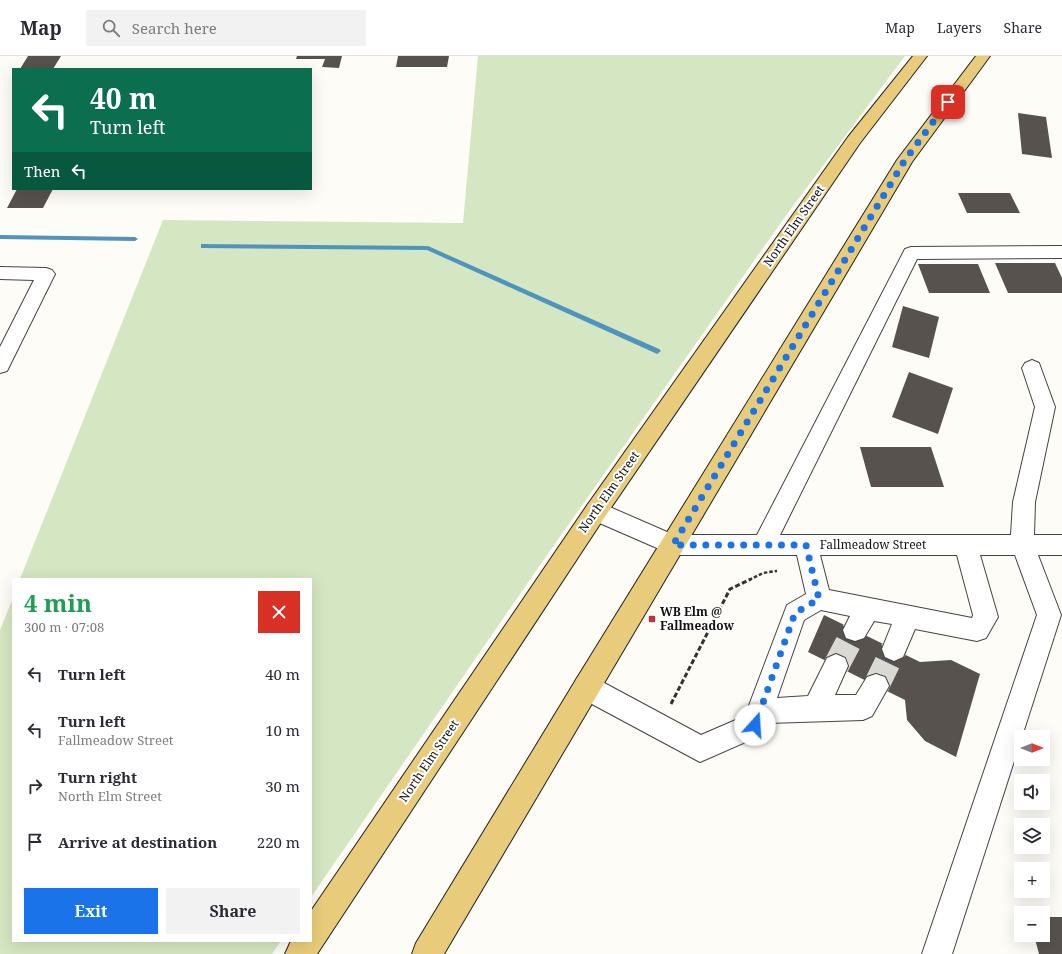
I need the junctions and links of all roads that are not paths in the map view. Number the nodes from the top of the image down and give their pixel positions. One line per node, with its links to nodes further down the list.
1 (920, 56): 7 (main road, North Elm Street)
2 (983, 56): 10 (main road)
3 (1062, 252): 11 (street)
4 (0, 273): 5 (street)
5 (0, 366)
6 (1032, 368): 9 (street)
7 (596, 511): 10 (street, Fallmeadow Street); 24 (main road, North Elm Street)
8 (965, 544): 9 (street, Fallmeadow Street); 12 (street, Fallmeadow Street); 16 (street)
9 (1022, 544): 13 (street, Fallmeadow Street); 28 (street)
10 (673, 545): 11 (street, Fallmeadow Street); 21 (main road)
11 (764, 545): 12 (street, Fallmeadow Street)
12 (806, 545): 14 (street)
13 (1062, 545)
14 (819, 599): 15 (street); 23 (street)
15 (868, 608): 16 (street); 17 (street)
16 (908, 616): 18 (street)
17 (855, 630)
18 (894, 649)
19 (836, 666): 22 (street)
20 (876, 686): 22 (street)
21 (586, 687): 23 (street); 27 (main road)
22 (815, 709): 23 (street)
23 (760, 712)
24 (312, 936)
25 (307, 942): 26 (main road)
26 (300, 954)
27 (428, 954)
28 (937, 954)

